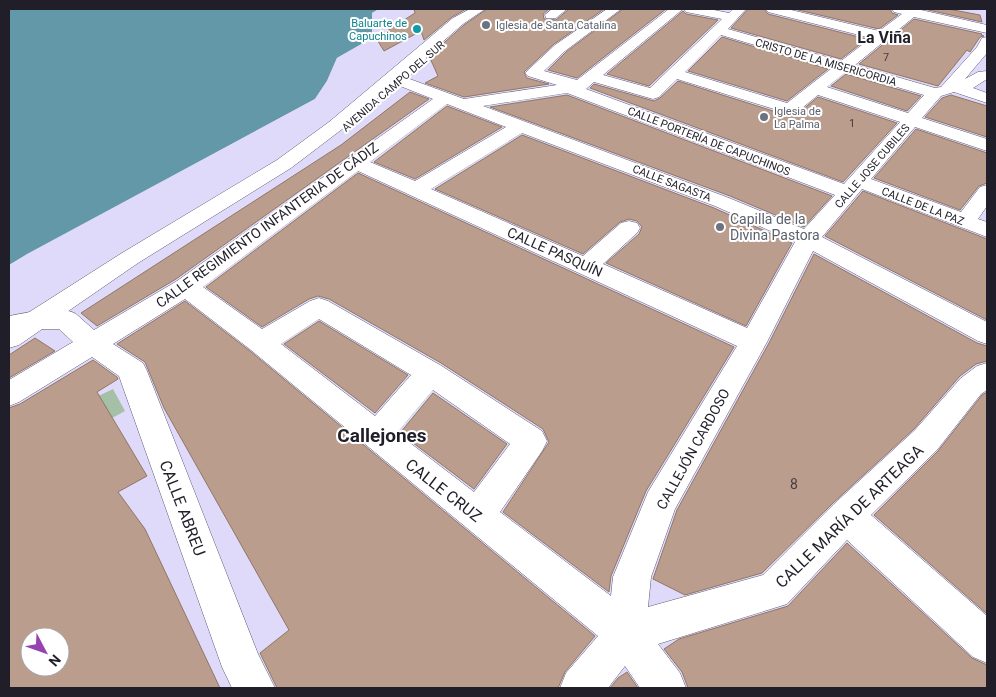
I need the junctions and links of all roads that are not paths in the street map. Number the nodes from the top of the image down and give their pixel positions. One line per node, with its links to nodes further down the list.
1 (614, 9): 18 (street)
2 (677, 9): 18 (street)
3 (690, 9): 7 (street)
4 (772, 9): 10 (street)
5 (908, 10): 8 (street); 10 (street)
6 (474, 12): 12 (street, AVENIDA CAMPO DEL SUR); 17 (street, AVENIDA CAMPO DEL SUR)
7 (736, 13): 9 (street)
8 (987, 28)
9 (718, 30): 14 (street, CRISTO DE LA MISERICORDIA); 16 (street)
10 (882, 36): 14 (street)
11 (986, 47): 13 (street, CALLE JOSE CUBILES)
12 (420, 53): 17 (street); 27 (street, AVENIDA CAMPO DEL SUR)
13 (970, 63): 15 (street); 20 (street, CALLE JOSE CUBILES)
14 (844, 67): 19 (street); 20 (street, CRISTO DE LA MISERICORDIA)
15 (987, 70): 21 (street)
16 (674, 73): 18 (street); 19 (street)
17 (401, 81): 22 (street, CALLE SAGASTA); 27 (street, AVENIDA CAMPO DEL SUR)
18 (580, 84): 22 (street); 29 (street, CALLE PORTERÍA DE CAPUCHINOS)
19 (816, 89): 24 (street)
20 (941, 91): 23 (street, CRISTO DE LA MISERICORDIA); 24 (street, CALLE JOSE CUBILES)
21 (987, 98)
22 (453, 101): 25 (street, CALLE SAGASTA); 28 (street, CALLE REGIMIENTO INFANTERIA DE CÁDIZ)
23 (987, 103)
24 (912, 120): 26 (street); 29 (street, CALLE JOSE CUBILES)
25 (520, 126): 30 (street); 35 (street, CALLE SAGASTA)
26 (987, 145)
27 (284, 164): 36 (street, AVENIDA CAMPO DEL SUR)
28 (357, 164): 30 (street, CALLE PASQUÍN); 38 (street, CALLE REGIMIENTO INFANTERIA DE CÁDIZ)
29 (854, 187): 32 (street, CALLE DE LA PAZ); 35 (street, CALLE JOSE CUBILES)
30 (415, 190): 37 (street, CALLE PASQUÍN)
31 (987, 191): 32 (street)
32 (965, 222): 34 (street, CALLE DE LA PAZ)
33 (629, 228): 37 (street)
34 (987, 230)
35 (808, 239): 42 (street, CALLE SAGASTA); 44 (street, CALLEJÓN CARDOSO)
36 (130, 258): 39 (street, AVENIDA CAMPO DEL SUR); 41 (street, AVENIDA CAMPO DEL SUR)
37 (586, 266): 44 (street, CALLE PASQUÍN)
38 (186, 287): 45 (street, CALLE CRUZ); 46 (street, CALLE REGIMIENTO INFANTERIA DE CÁDIZ)
39 (66, 311): 40 (street); 46 (street, CALLE ABREU)
40 (37, 320): 41 (street); 43 (street)
41 (9, 325)
42 (987, 334)
43 (9, 338)
44 (753, 342): 53 (street, CALLEJÓN CARDOSO)
45 (261, 343): 47 (street); 50 (street, CALLE CRUZ)
46 (93, 344): 49 (street, CALLE REGIMIENTO INFANTERIA DE CÁDIZ); 55 (street, CALLE ABREU)
47 (430, 373): 50 (street); 51 (street)
48 (987, 374): 52 (street, CALLE MARÍA DE ARTEAGA)
49 (9, 394)
50 (376, 436): 51 (street, CALLE CRUZ)
51 (477, 516): 53 (street, CALLE CRUZ)
52 (846, 516): 53 (street, CALLE MARÍA DE ARTEAGA); 54 (street)
53 (626, 634): 56 (street); 57 (street, CALLE CRUZ)
54 (987, 643)
55 (254, 688)
56 (581, 688)
57 (665, 688)

